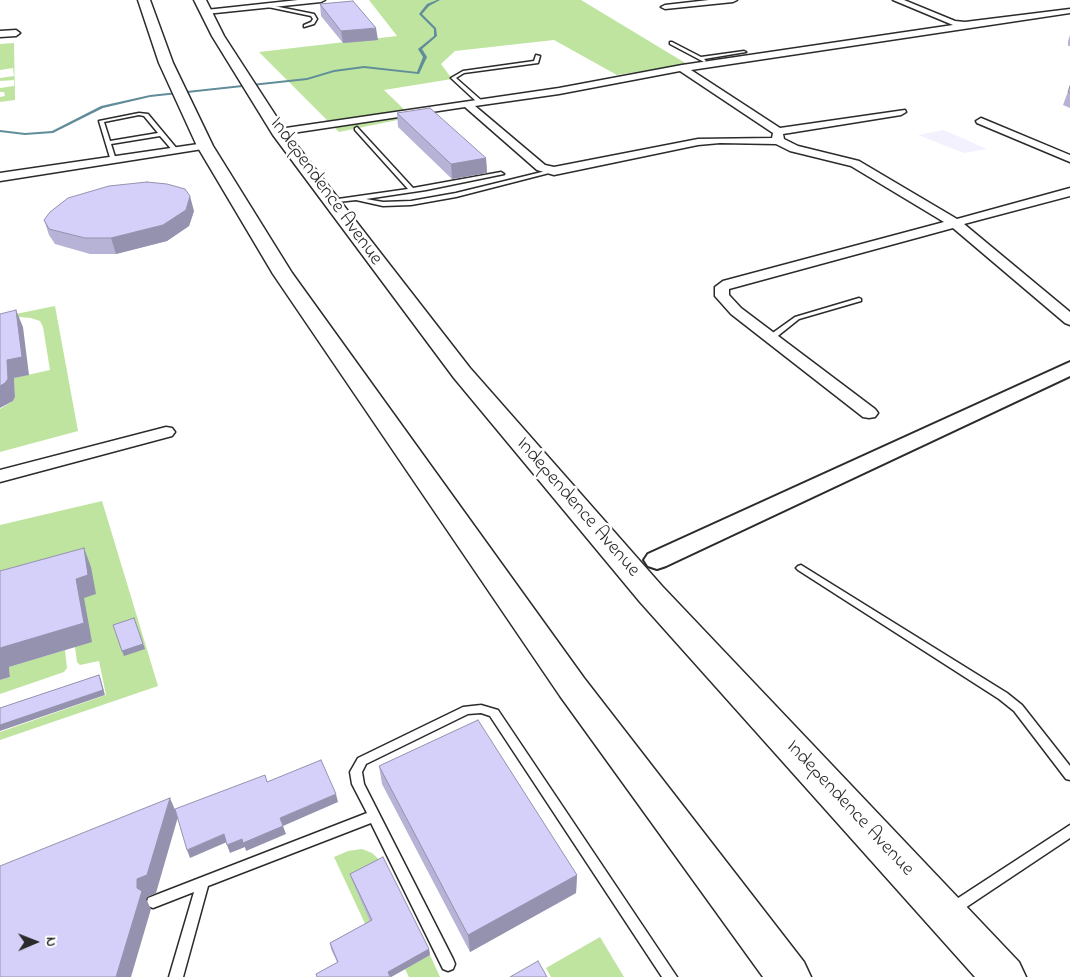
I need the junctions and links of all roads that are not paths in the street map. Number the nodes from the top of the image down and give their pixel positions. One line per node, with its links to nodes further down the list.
1 (144, 0): 29 (main road)
2 (200, 0): 9 (main road, Independence Avenue)
3 (321, 0): 6 (street)
4 (732, 0): 7 (street)
5 (897, 0): 10 (street)
6 (269, 6): 9 (street); 11 (lane)
7 (665, 7)
8 (1070, 11): 10 (street)
9 (206, 12): 25 (main road, Independence Avenue)
10 (965, 25): 18 (street)
11 (305, 26)
12 (16, 33): 13 (street)
13 (0, 34)
14 (671, 44): 17 (lane)
15 (744, 52): 17 (lane)
16 (538, 56): 20 (lane)
17 (699, 58): 18 (lane)
18 (710, 64): 19 (street)
19 (682, 68): 20 (street); 27 (street)
20 (480, 102): 21 (street)
21 (467, 104): 25 (street); 33 (street)
22 (901, 112): 27 (street)
23 (981, 121): 31 (street)
24 (356, 130): 36 (lane)
25 (279, 132): 38 (main road, Independence Avenue)
26 (161, 134): 28 (lane); 28 (lane); 30 (lane)
27 (778, 137): 33 (street); 39 (street)
28 (107, 143): 32 (lane)
29 (205, 146): 30 (street); 58 (main road)
30 (175, 150): 32 (street)
31 (1070, 159)
32 (113, 160): 35 (street)
33 (554, 171): 38 (lane)
34 (501, 174): 36 (lane)
35 (0, 177)
36 (412, 190): 38 (lane)
37 (1070, 192): 39 (street)
38 (343, 200): 54 (main road, Independence Avenue)
39 (955, 223): 41 (street); 42 (street)
40 (859, 300): 42 (lane)
41 (1070, 320)
42 (770, 337): 44 (street)
43 (1070, 368): 47 (street)
44 (869, 413)
45 (166, 432): 46 (street)
46 (0, 476)
47 (657, 560)
48 (801, 568): 49 (lane)
49 (1070, 775)
50 (374, 816): 52 (lane); 55 (lane); 57 (lane)
51 (1070, 831): 54 (lane)
52 (203, 883): 53 (lane); 56 (lane)
53 (153, 902)
54 (946, 914): 59 (main road, Independence Avenue)
55 (448, 964)
56 (176, 977)
57 (670, 977)
58 (789, 977)
59 (1004, 977)

